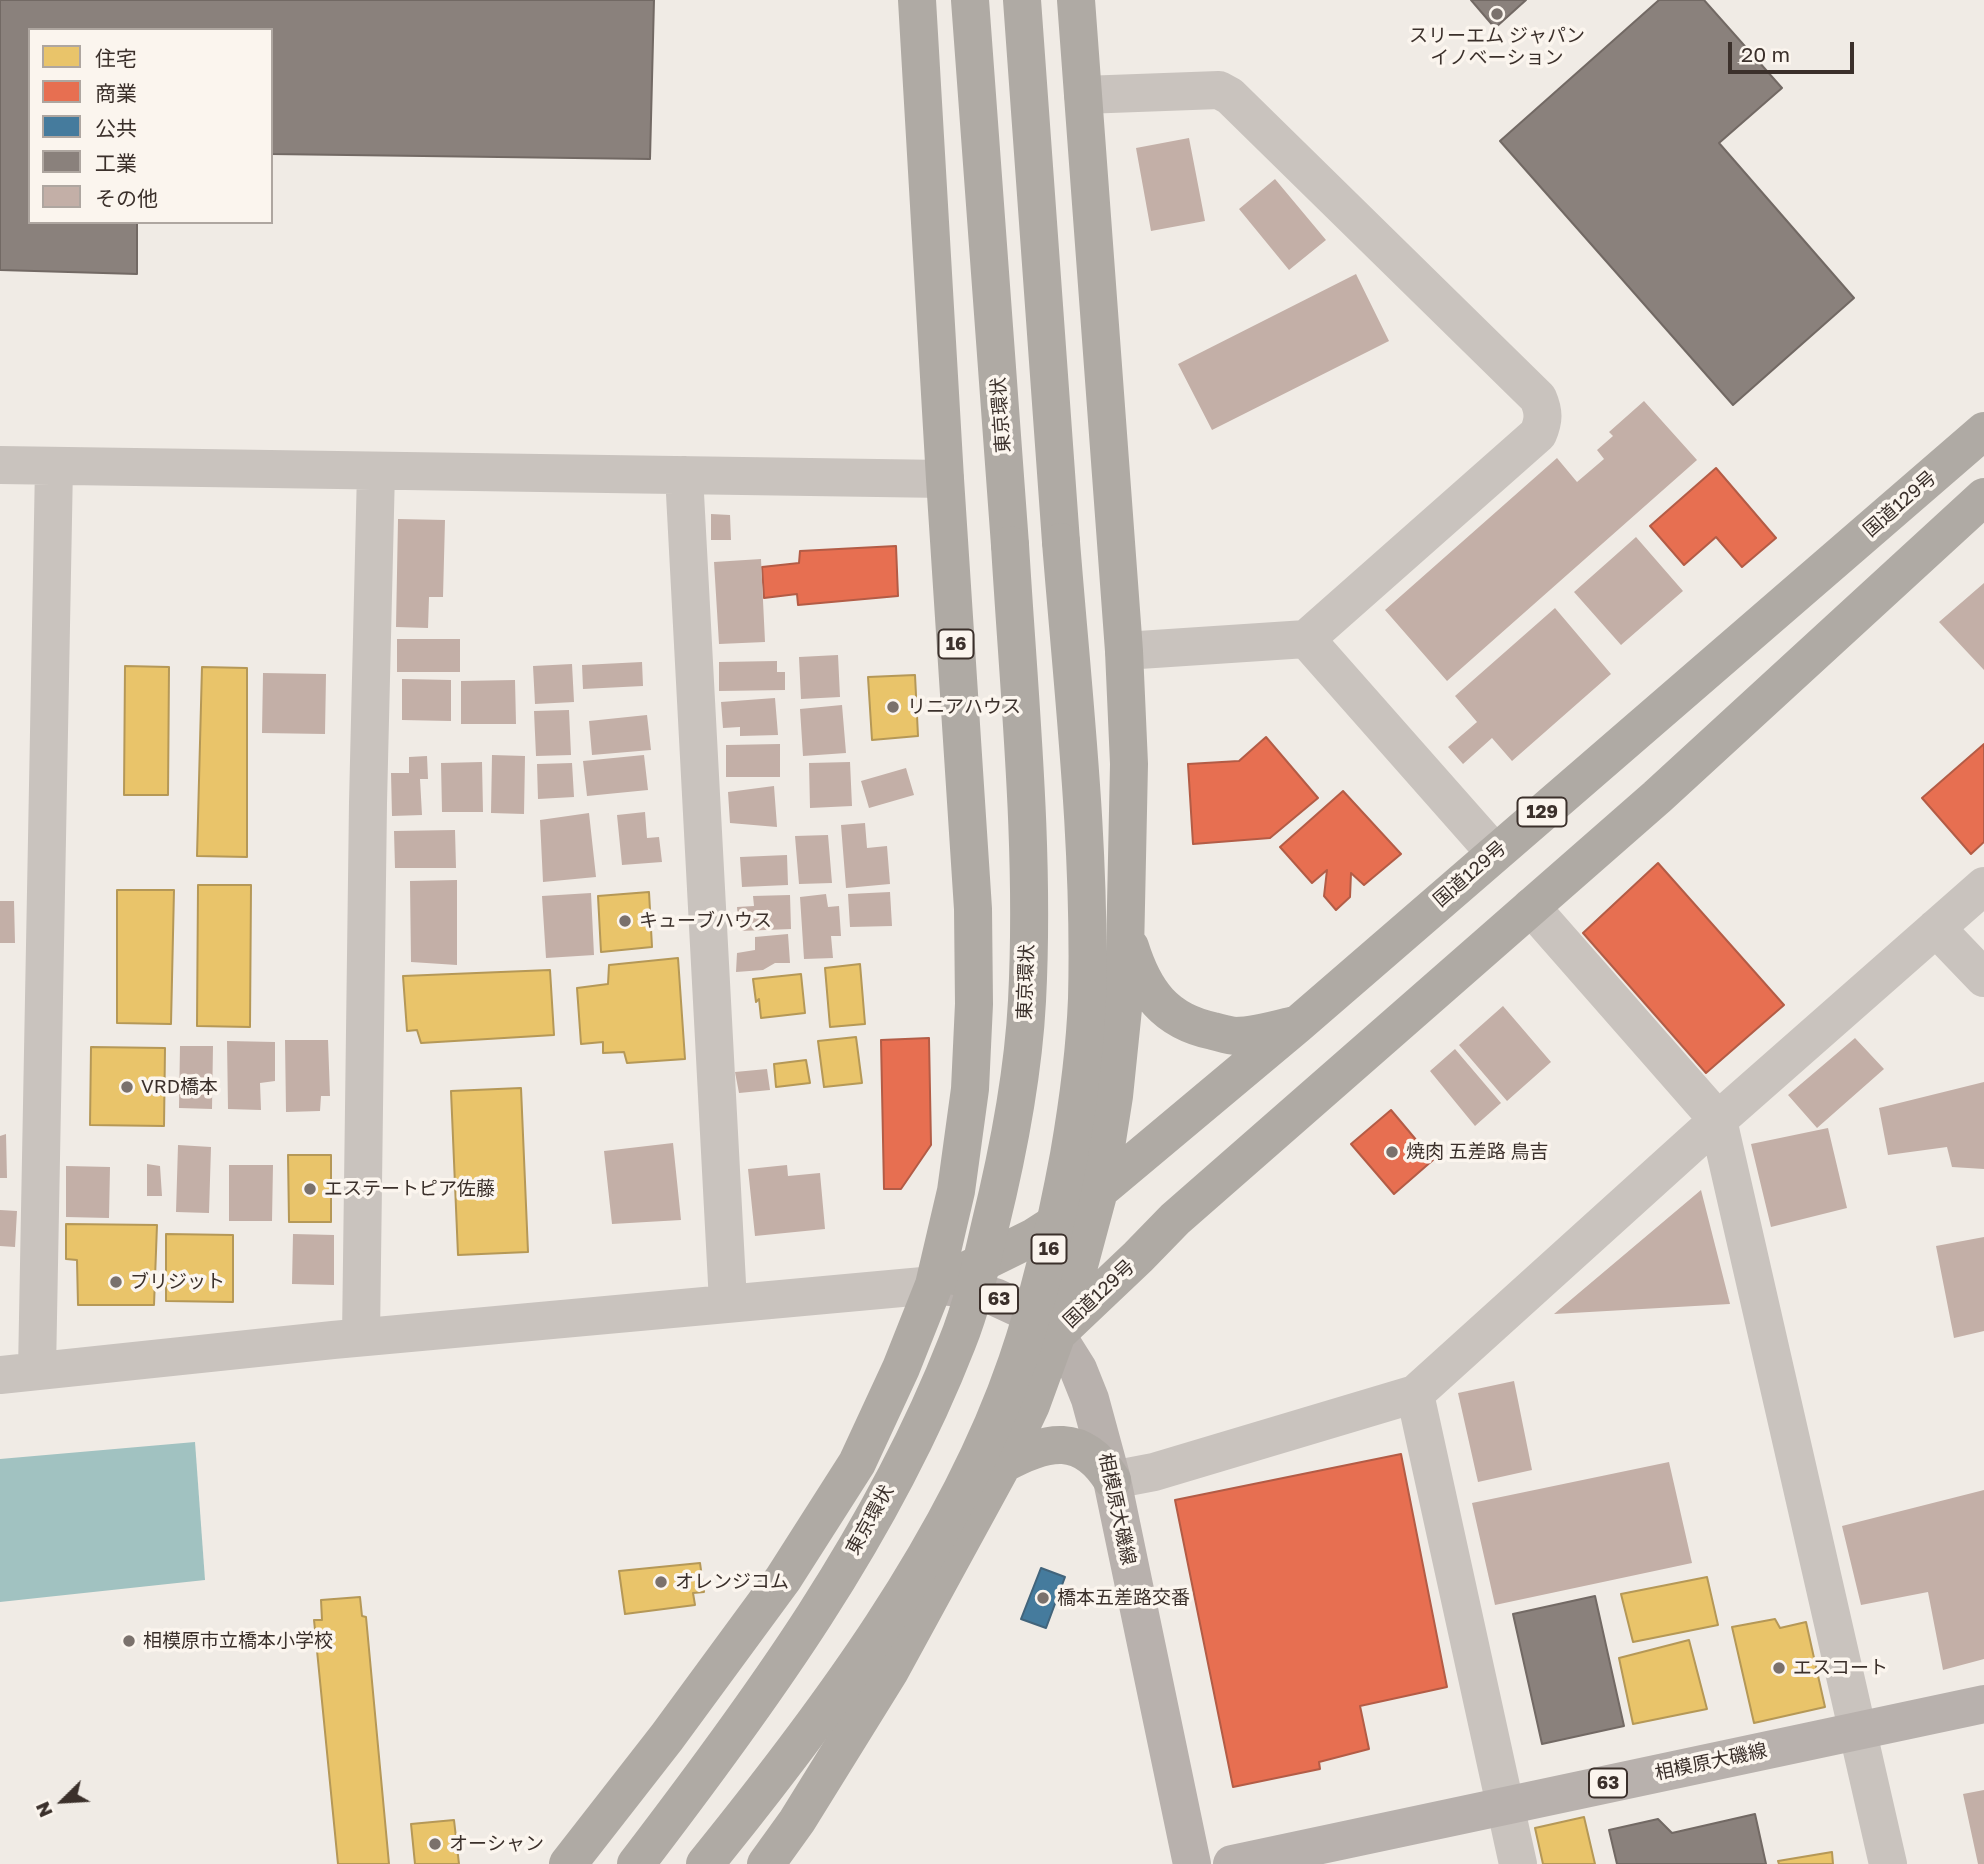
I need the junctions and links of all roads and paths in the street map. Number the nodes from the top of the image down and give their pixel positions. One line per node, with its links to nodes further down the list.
1 (918, 0): 11 (highway, 16)
2 (970, 0): 38 (highway, 東京環状, bridge)
3 (1022, 0): 39 (highway, 16, bridge)
4 (1076, 0): 5 (highway)
5 (1083, 95): 13 (street); 14 (highway)
6 (1984, 430): 15 (highway, 国道129号 / 129)
7 (0, 465): 8 (street)
8 (54, 466): 9 (street); 30 (street)
9 (376, 471): 10 (street); 29 (street)
10 (684, 475): 11 (street); 27 (street)
11 (945, 479): 26 (highway, 16)
12 (1984, 497): 17 (highway, 国道129号)
13 (1306, 639): 14 (street); 15 (street)
14 (1124, 652): 19 (highway)
15 (1494, 853): 21 (highway, 国道129号 / 129)
16 (1984, 886): 18 (street)
17 (1531, 907): 22 (street); 24 (highway, 国道129号)
18 (1937, 928): 20 (street); 22 (street)
19 (1126, 935): 21 (highway); 23 (highway)
20 (1984, 978)
21 (1297, 1024): 23 (highway, 国道129号 / 129)
22 (1718, 1120): 31 (street); 35 (street)
23 (1099, 1191): 25 (highway); 26 (highway, 国道129号 / 129)
24 (1175, 1219): 25 (highway); 28 (highway, 国道129号)
25 (1080, 1265): 26 (highway); 28 (highway)
26 (934, 1285): 27 (street); 28 (main road, 相模原大磯線 / 63); 37 (highway, 16)
27 (728, 1303): 29 (street)
28 (1056, 1334): 32 (highway); 33 (main road, 相模原大磯線 / 63)
29 (361, 1338): 30 (street)
30 (18, 1373)
31 (1415, 1394): 33 (street); 36 (street)
32 (1003, 1464): 33 (highway); 40 (highway)
33 (1112, 1480): 41 (main road, 相模原大磯線 / 63)
34 (1984, 1704): 35 (main road, 相模原大磯線 / 63)
35 (1856, 1731): 36 (main road, 相模原大磯線 / 63); 44 (street)
36 (1506, 1805): 42 (main road, 相模原大磯線 / 63); 43 (street)
37 (568, 1864)
38 (636, 1864)
39 (705, 1864)
40 (766, 1864)
41 (1192, 1864)
42 (1232, 1864)
43 (1518, 1864)
44 (1888, 1864)

